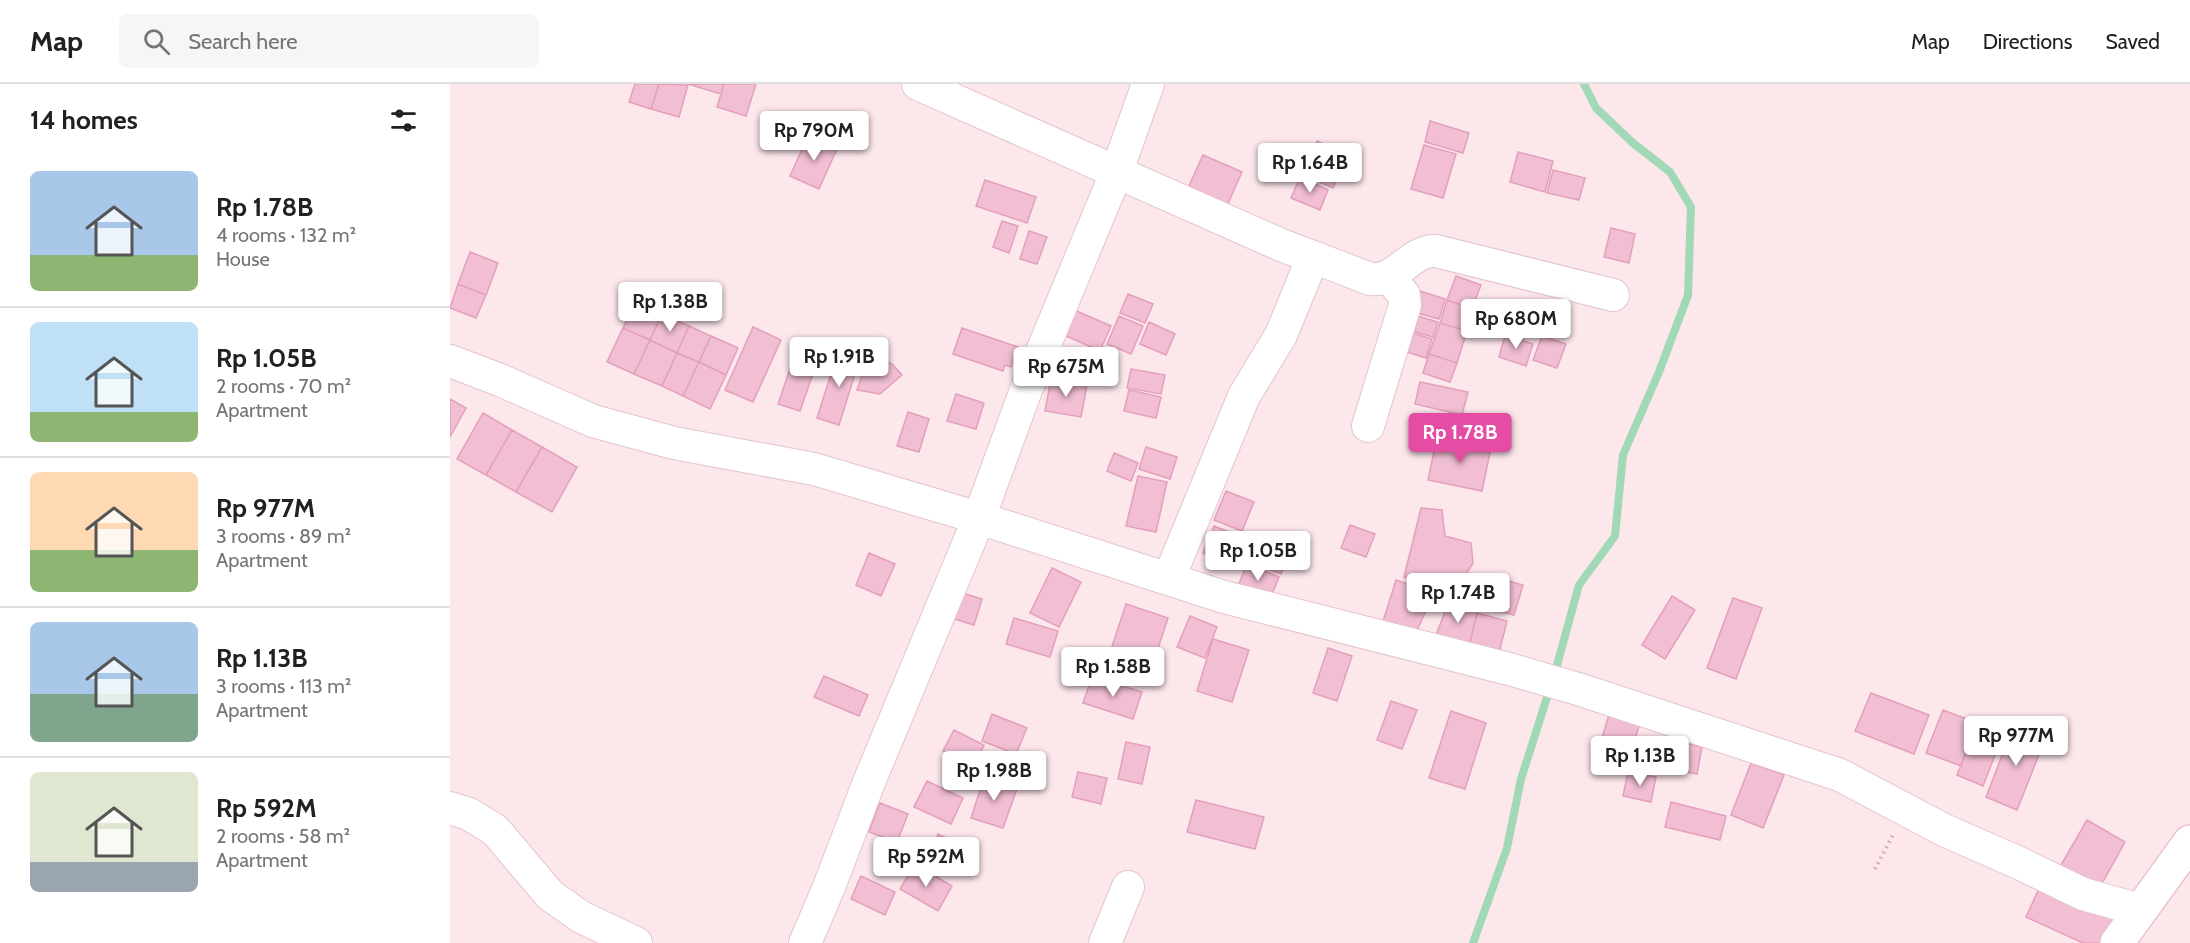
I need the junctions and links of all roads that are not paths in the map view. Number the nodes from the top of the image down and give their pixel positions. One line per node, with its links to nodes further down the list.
1 (918, 84): 3 (street)
2 (1148, 84): 3 (street)
3 (1117, 171): 4 (street); 9 (street)
4 (1313, 257): 5 (street); 10 (street)
5 (1388, 276): 6 (street); 8 (street)
6 (1613, 296)
7 (450, 361): 9 (street)
8 (1368, 426)
9 (979, 518): 10 (street); 16 (street)
10 (1169, 578): 14 (street)
11 (450, 808): 15 (street)
12 (2190, 842): 14 (street)
13 (1128, 887): 17 (street)
14 (2140, 910): 18 (street)
15 (636, 943)
16 (805, 943)
17 (1105, 943)
18 (2117, 943)

